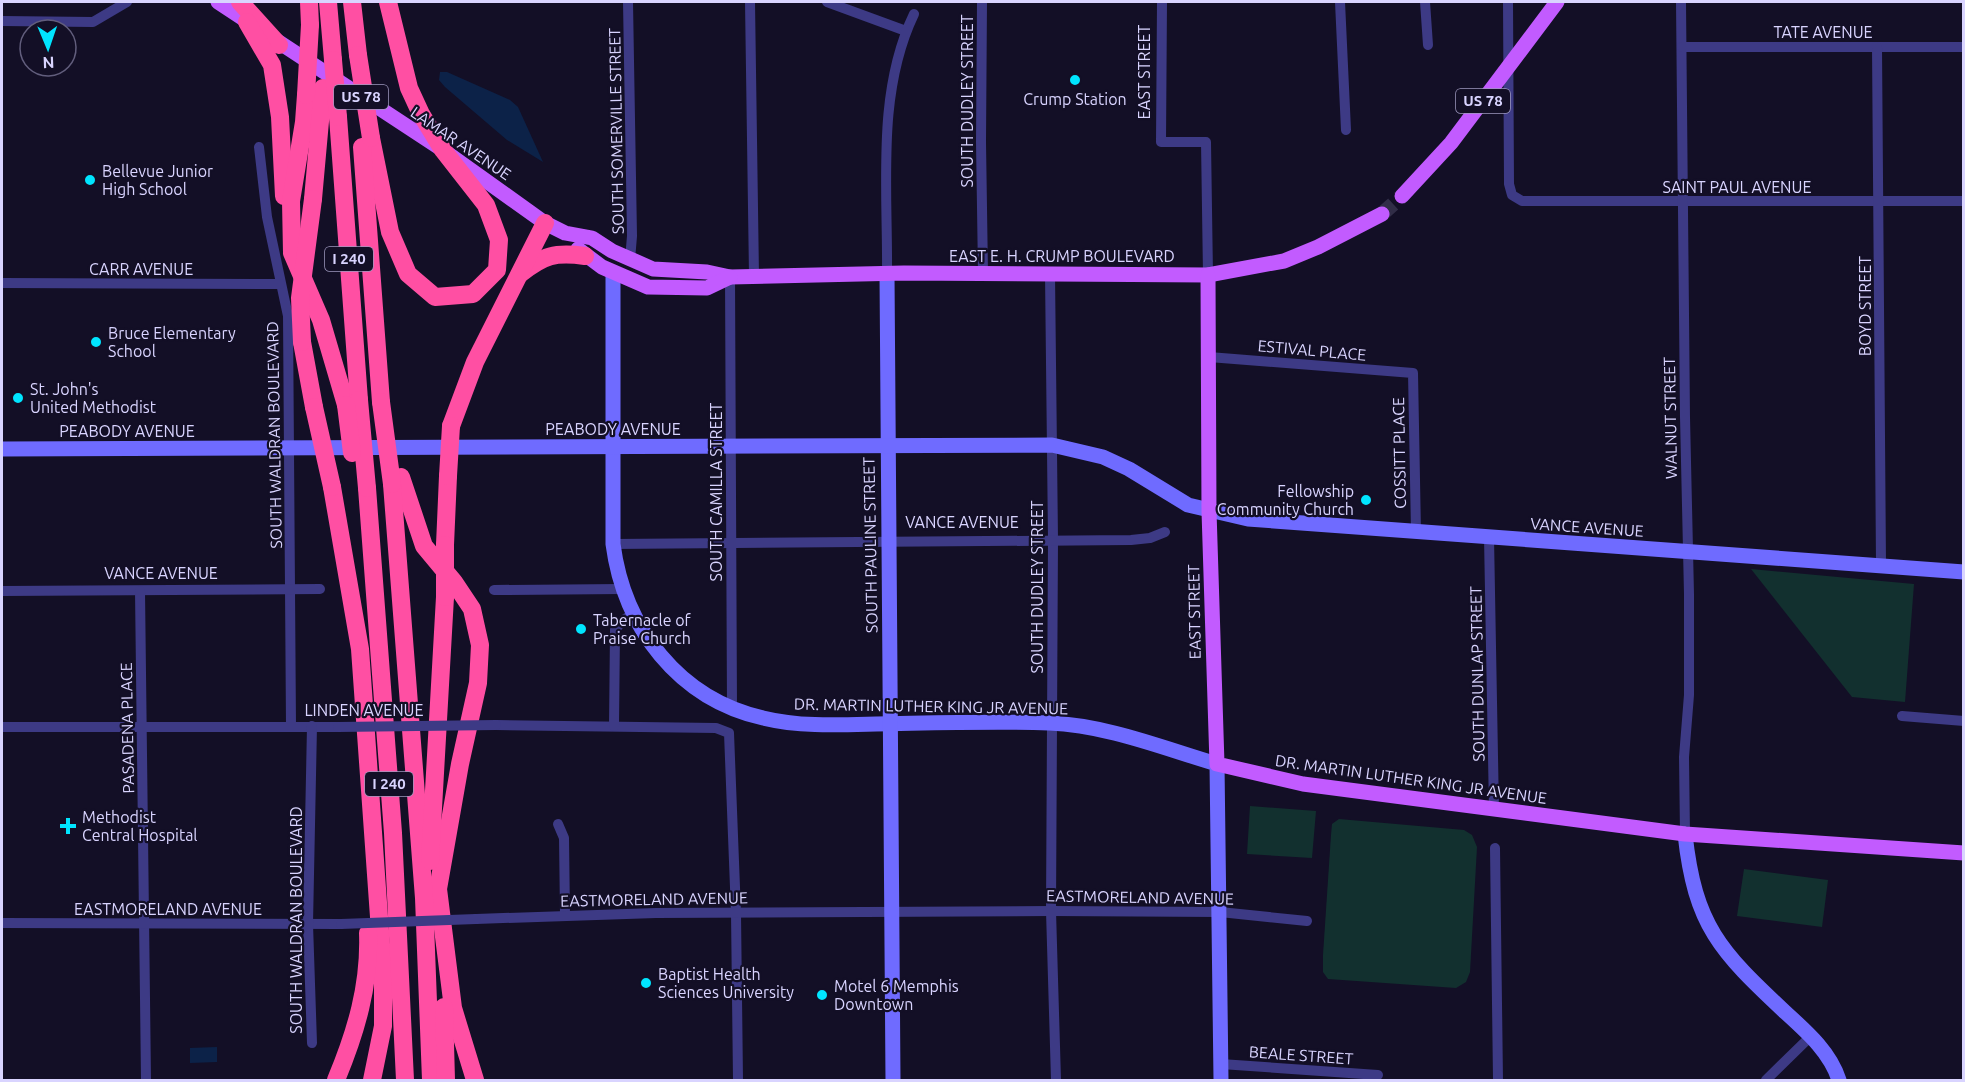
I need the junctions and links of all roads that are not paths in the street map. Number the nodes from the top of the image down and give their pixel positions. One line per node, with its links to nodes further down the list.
1 (127, 2): 19 (street)
2 (218, 2): 20 (main road, LAMAR AVENUE / US 78)
3 (240, 2): 22 (highway)
4 (309, 2): 40 (highway, bridge)
5 (328, 2): 28 (highway)
6 (352, 2): 30 (highway, I 240, bridge)
7 (388, 2): 32 (highway)
8 (628, 2): 42 (street, SOUTH SOMERVILLE STREET)
9 (750, 2): 48 (street)
10 (827, 2): 21 (street)
11 (982, 2): 44 (street, SOUTH DUDLEY STREET)
12 (1162, 2): 47 (street, EAST STREET)
13 (1340, 2): 29 (street)
14 (1425, 2): 23 (street)
15 (1508, 2): 27 (street)
16 (1557, 2): 27 (main road, US 78)
17 (1681, 2): 24 (street, WALNUT STREET)
18 (914, 14): 21 (street, SOUTH PAULINE STREET)
19 (2, 21)
20 (247, 22): 22 (main road, LAMAR AVENUE / US 78); 40 (highway)
21 (906, 31): 45 (street, SOUTH PAULINE STREET)
22 (279, 45): 32 (main road, LAMAR AVENUE / US 78)
23 (1428, 45)
24 (1682, 47): 25 (street, TATE AVENUE); 35 (street, WALNUT STREET)
25 (1876, 47): 26 (street, TATE AVENUE); 36 (street, BOYD STREET)
26 (1964, 47)
27 (1508, 68): 33 (main road, US 78); 35 (street, SAINT PAUL AVENUE)
28 (330, 114): 55 (highway, I 240); 92 (highway, bridge)
29 (1346, 130)
30 (366, 134): 32 (highway); 62 (highway, I 240, bridge)
31 (259, 147): 52 (street, SOUTH WALDRAN BOULEVARD)
32 (443, 150): 38 (main road, LAMAR AVENUE / US 78)
33 (1402, 196)
34 (1964, 201): 36 (street, SAINT PAUL AVENUE)
35 (1684, 202): 36 (street, SAINT PAUL AVENUE); 71 (street, WALNUT STREET)
36 (1878, 202): 72 (street, BOYD STREET)
37 (1382, 214): 47 (main road, EAST E. H. CRUMP BOULEVARD / US 78)
38 (546, 223): 39 (main road, LAMAR AVENUE / US 78); 49 (highway)
39 (565, 233): 41 (main road, EAST E. H. CRUMP BOULEVARD / US 78); 42 (main road, EAST E. H. CRUMP BOULEVARD / US 78)
40 (291, 253): 55 (highway)
41 (585, 256): 43 (main road, EAST E. H. CRUMP BOULEVARD / US 78); 49 (highway)
42 (630, 260): 50 (main road, EAST E. H. CRUMP BOULEVARD / US 78)
43 (613, 273): 50 (main road, EAST E. H. CRUMP BOULEVARD / US 78); 58 (main road, DR. MARTIN LUTHER KING JR AVENUE)
44 (983, 273): 45 (main road, EAST E. H. CRUMP BOULEVARD / US 78); 46 (main road, EAST E. H. CRUMP BOULEVARD / US 78)
45 (887, 274): 48 (main road, EAST E. H. CRUMP BOULEVARD / US 78); 56 (main road, SOUTH PAULINE STREET)
46 (1050, 274): 47 (main road, EAST E. H. CRUMP BOULEVARD / US 78); 57 (street, SOUTH DUDLEY STREET)
47 (1208, 275): 53 (main road, EAST STREET)
48 (754, 276): 50 (main road, EAST E. H. CRUMP BOULEVARD / US 78)
49 (517, 277): 98 (highway, bridge)
50 (730, 277): 59 (street, SOUTH CAMILLA STREET)
51 (2, 283): 52 (street, CARR AVENUE)
52 (280, 284): 60 (street, SOUTH WALDRAN BOULEVARD)
53 (1209, 357): 54 (street, ESTIVAL PLACE); 63 (main road, EAST STREET)
54 (1413, 373): 65 (street, COSSITT PLACE)
55 (353, 402): 116 (highway, I 240, bridge)
56 (887, 446): 57 (main road, PEABODY AVENUE); 59 (main road, PEABODY AVENUE); 67 (main road, SOUTH PAULINE STREET)
57 (1052, 446): 63 (main road, PEABODY AVENUE); 68 (street, SOUTH DUDLEY STREET)
58 (612, 447): 59 (main road, PEABODY AVENUE); 60 (main road, PEABODY AVENUE); 70 (main road, DR. MARTIN LUTHER KING JR AVENUE)
59 (731, 447): 69 (street, SOUTH CAMILLA STREET)
60 (288, 448): 61 (main road, PEABODY AVENUE); 76 (street, SOUTH WALDRAN BOULEVARD)
61 (2, 449)
62 (397, 480): 98 (highway, I 240); 108 (highway)
63 (1209, 511): 65 (main road, VANCE AVENUE); 91 (main road, EAST STREET)
64 (1165, 532): 68 (street, VANCE AVENUE)
65 (1416, 532): 66 (main road, VANCE AVENUE)
66 (1489, 537): 71 (main road, VANCE AVENUE); 93 (street, SOUTH DUNLAP STREET)
67 (888, 540): 68 (street, VANCE AVENUE); 69 (street, VANCE AVENUE); 85 (main road, SOUTH PAULINE STREET)
68 (1053, 540): 84 (street, SOUTH DUDLEY STREET)
69 (731, 543): 70 (street, VANCE AVENUE); 81 (street, SOUTH CAMILLA STREET)
70 (613, 544): 75 (main road, DR. MARTIN LUTHER KING JR AVENUE)
71 (1689, 552): 72 (main road, VANCE AVENUE); 95 (street, WALNUT STREET)
72 (1881, 565): 73 (main road, VANCE AVENUE)
73 (1964, 572)
74 (320, 589): 76 (street, VANCE AVENUE)
75 (622, 589): 77 (street); 80 (main road, DR. MARTIN LUTHER KING JR AVENUE)
76 (291, 590): 79 (street, VANCE AVENUE); 87 (street, SOUTH WALDRAN BOULEVARD)
77 (494, 590)
78 (2, 591): 79 (street, VANCE AVENUE)
79 (140, 591): 86 (street, PASADENA PLACE)
80 (633, 614): 81 (main road, DR. MARTIN LUTHER KING JR AVENUE); 89 (street)
81 (732, 708): 85 (main road, DR. MARTIN LUTHER KING JR AVENUE)
82 (1902, 716): 83 (street)
83 (1964, 721)
84 (1052, 723): 85 (main road, DR. MARTIN LUTHER KING JR AVENUE); 91 (main road, DR. MARTIN LUTHER KING JR AVENUE); 99 (street, SOUTH DUDLEY STREET)
85 (890, 724): 102 (main road, SOUTH PAULINE STREET)
86 (142, 725): 87 (street, LINDEN AVENUE); 90 (street, LINDEN AVENUE); 107 (street, PASADENA PLACE)
87 (291, 726): 88 (street, LINDEN AVENUE)
88 (312, 726): 89 (street, LINDEN AVENUE, bridge); 106 (street, SOUTH WALDRAN BOULEVARD)
89 (614, 726): 101 (street, LINDEN AVENUE)
90 (2, 727)
91 (1217, 764): 93 (main road, DR. MARTIN LUTHER KING JR AVENUE); 100 (main road, EAST STREET)
92 (369, 784): 114 (highway); 115 (highway)
93 (1494, 811): 95 (main road, DR. MARTIN LUTHER KING JR AVENUE)
94 (558, 824): 103 (street)
95 (1685, 834): 97 (main road, DR. MARTIN LUTHER KING JR AVENUE); 109 (main road)
96 (1495, 848): 124 (street)
97 (1964, 853)
98 (424, 898): 117 (highway, I 240)
99 (1052, 910): 100 (street, EASTMORELAND AVENUE); 102 (street, EASTMORELAND AVENUE); 122 (street, SOUTH DUDLEY STREET)
100 (1220, 912): 104 (street, EASTMORELAND AVENUE); 111 (main road, EAST STREET)
101 (736, 913): 102 (street, EASTMORELAND AVENUE); 103 (street, EASTMORELAND AVENUE); 120 (street)
102 (892, 913): 121 (main road, SOUTH PAULINE STREET)
103 (565, 915): 106 (street, EASTMORELAND AVENUE, bridge)
104 (1307, 921)
105 (2, 923): 107 (street, EASTMORELAND AVENUE)
106 (308, 924): 107 (street, EASTMORELAND AVENUE); 110 (street, SOUTH WALDRAN BOULEVARD)
107 (145, 925): 113 (street, PASADENA PLACE)
108 (443, 943): 118 (highway); 119 (highway)
109 (1811, 1036): 125 (street); 126 (main road)
110 (312, 1043)
111 (1221, 1064): 112 (street, BEALE STREET); 123 (main road, EAST STREET)
112 (1378, 1075)
113 (146, 1080)
114 (336, 1080)
115 (372, 1080)
116 (405, 1080)
117 (431, 1080)
118 (446, 1080)
119 (475, 1080)
120 (738, 1080)
121 (893, 1080)
122 (1056, 1080)
123 (1221, 1080)
124 (1498, 1080)
125 (1766, 1080)
126 (1839, 1080)

